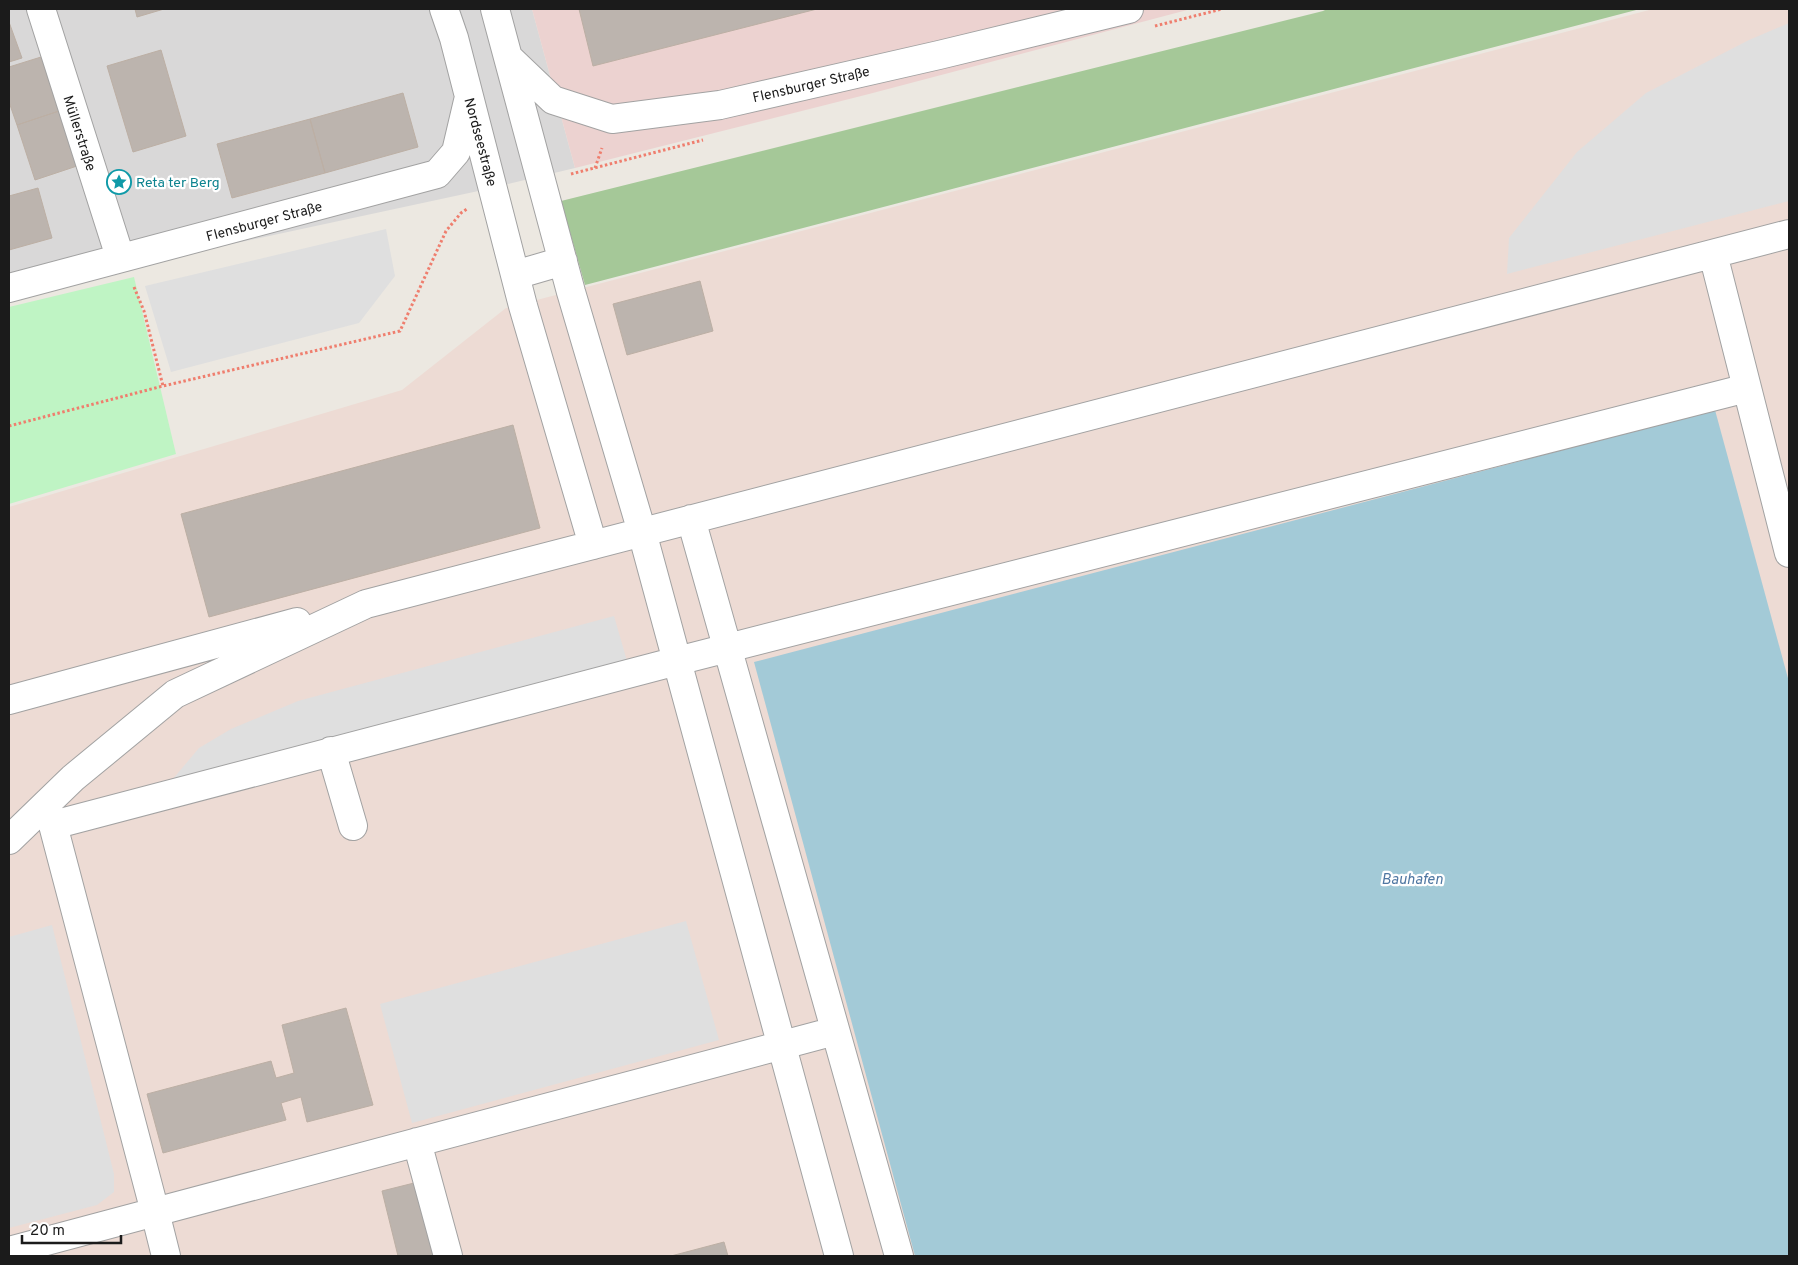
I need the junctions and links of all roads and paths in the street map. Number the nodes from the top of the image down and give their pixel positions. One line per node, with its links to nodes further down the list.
1 (41, 9): 12 (street, Müllerstraße)
2 (444, 9): 6 (street, Nordseestraße)
3 (494, 9): 5 (street)
4 (1128, 9): 5 (street, Flensburger Straße)
5 (508, 57): 8 (street)
6 (469, 97): 9 (street, Nordseestraße); 12 (street, Flensburger Straße)
7 (594, 168): 8 (path)
8 (541, 182): 13 (street)
9 (494, 193): 14 (street, Nordseestraße); 16 (path)
10 (1789, 234): 11 (street)
11 (1713, 254): 17 (street); 19 (street)
12 (120, 257): 15 (street, Flensburger Straße); 16 (path)
13 (563, 261): 14 (street); 20 (street)
14 (515, 275): 21 (street, Nordseestraße)
15 (9, 288)
16 (163, 386): 18 (path)
17 (1747, 388): 22 (street); 24 (street)
18 (9, 426)
19 (691, 519): 20 (street); 24 (street)
20 (642, 532): 21 (street); 25 (street)
21 (594, 545): 23 (street)
22 (1789, 552)
23 (366, 604): 26 (street); 30 (street)
24 (728, 648): 25 (street); 31 (street)
25 (677, 661): 27 (street); 32 (street)
26 (9, 700)
27 (331, 751): 28 (street); 29 (street)
28 (53, 825): 30 (street); 34 (street)
29 (353, 826)
30 (11, 838)
31 (835, 1031): 32 (street); 39 (street)
32 (781, 1046): 33 (street); 38 (street)
33 (417, 1142): 34 (street); 37 (street)
34 (155, 1212): 35 (street); 36 (street)
35 (9, 1251)
36 (166, 1256)
37 (448, 1256)
38 (839, 1256)
39 (899, 1256)

